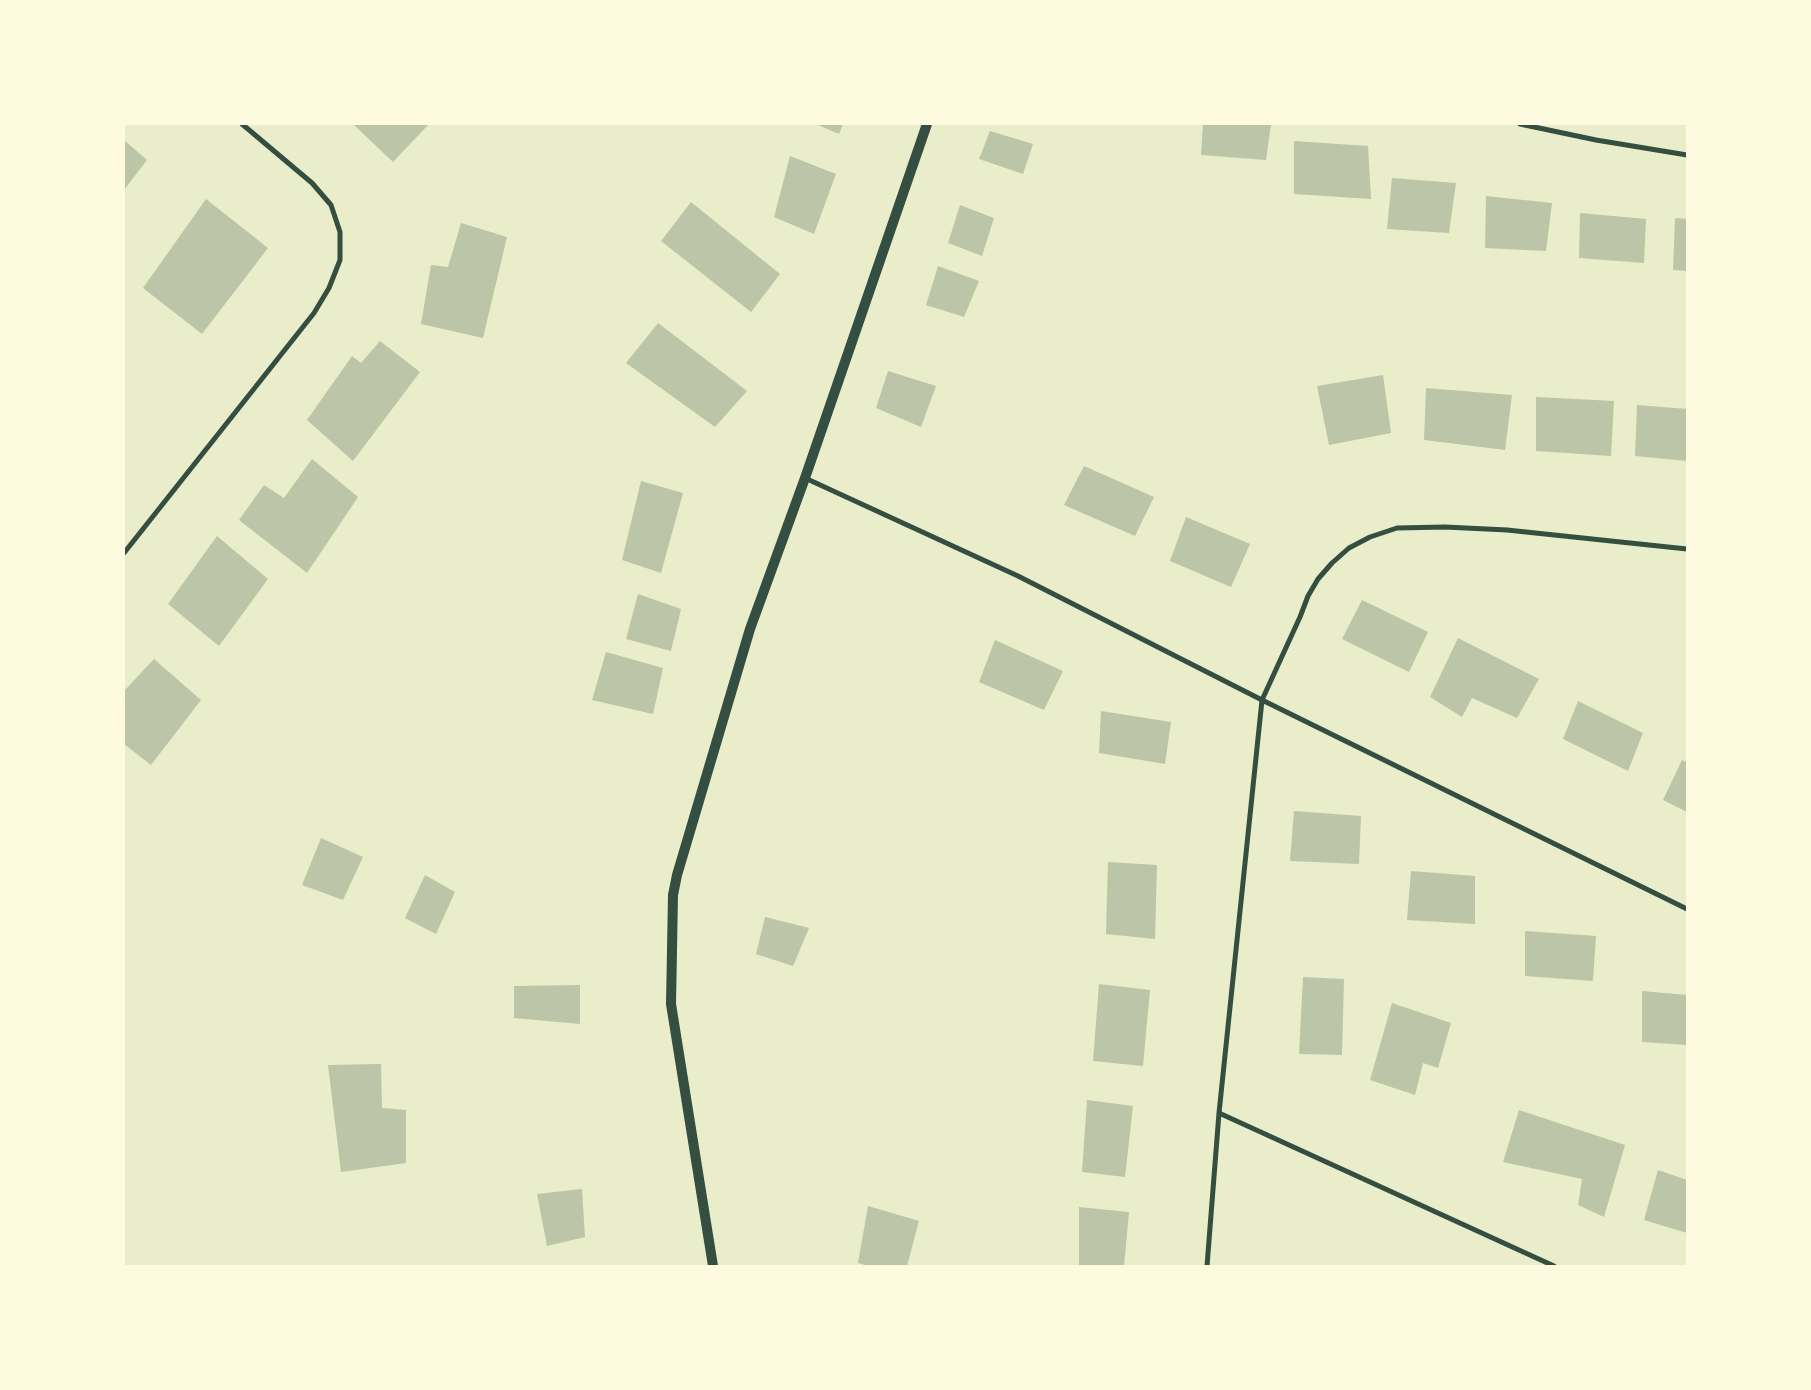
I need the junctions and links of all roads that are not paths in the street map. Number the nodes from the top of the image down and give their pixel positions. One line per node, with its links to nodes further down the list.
1 (242, 124): 7 (street)
2 (927, 124): 5 (main road)
3 (1520, 124): 4 (street)
4 (1687, 155)
5 (805, 478): 8 (street); 11 (main road)
6 (1687, 549): 8 (street)
7 (124, 553)
8 (1262, 700): 9 (street); 10 (street)
9 (1687, 909)
10 (1219, 1113): 12 (street); 13 (street)
11 (713, 1266)
12 (1207, 1266)
13 (1554, 1266)

